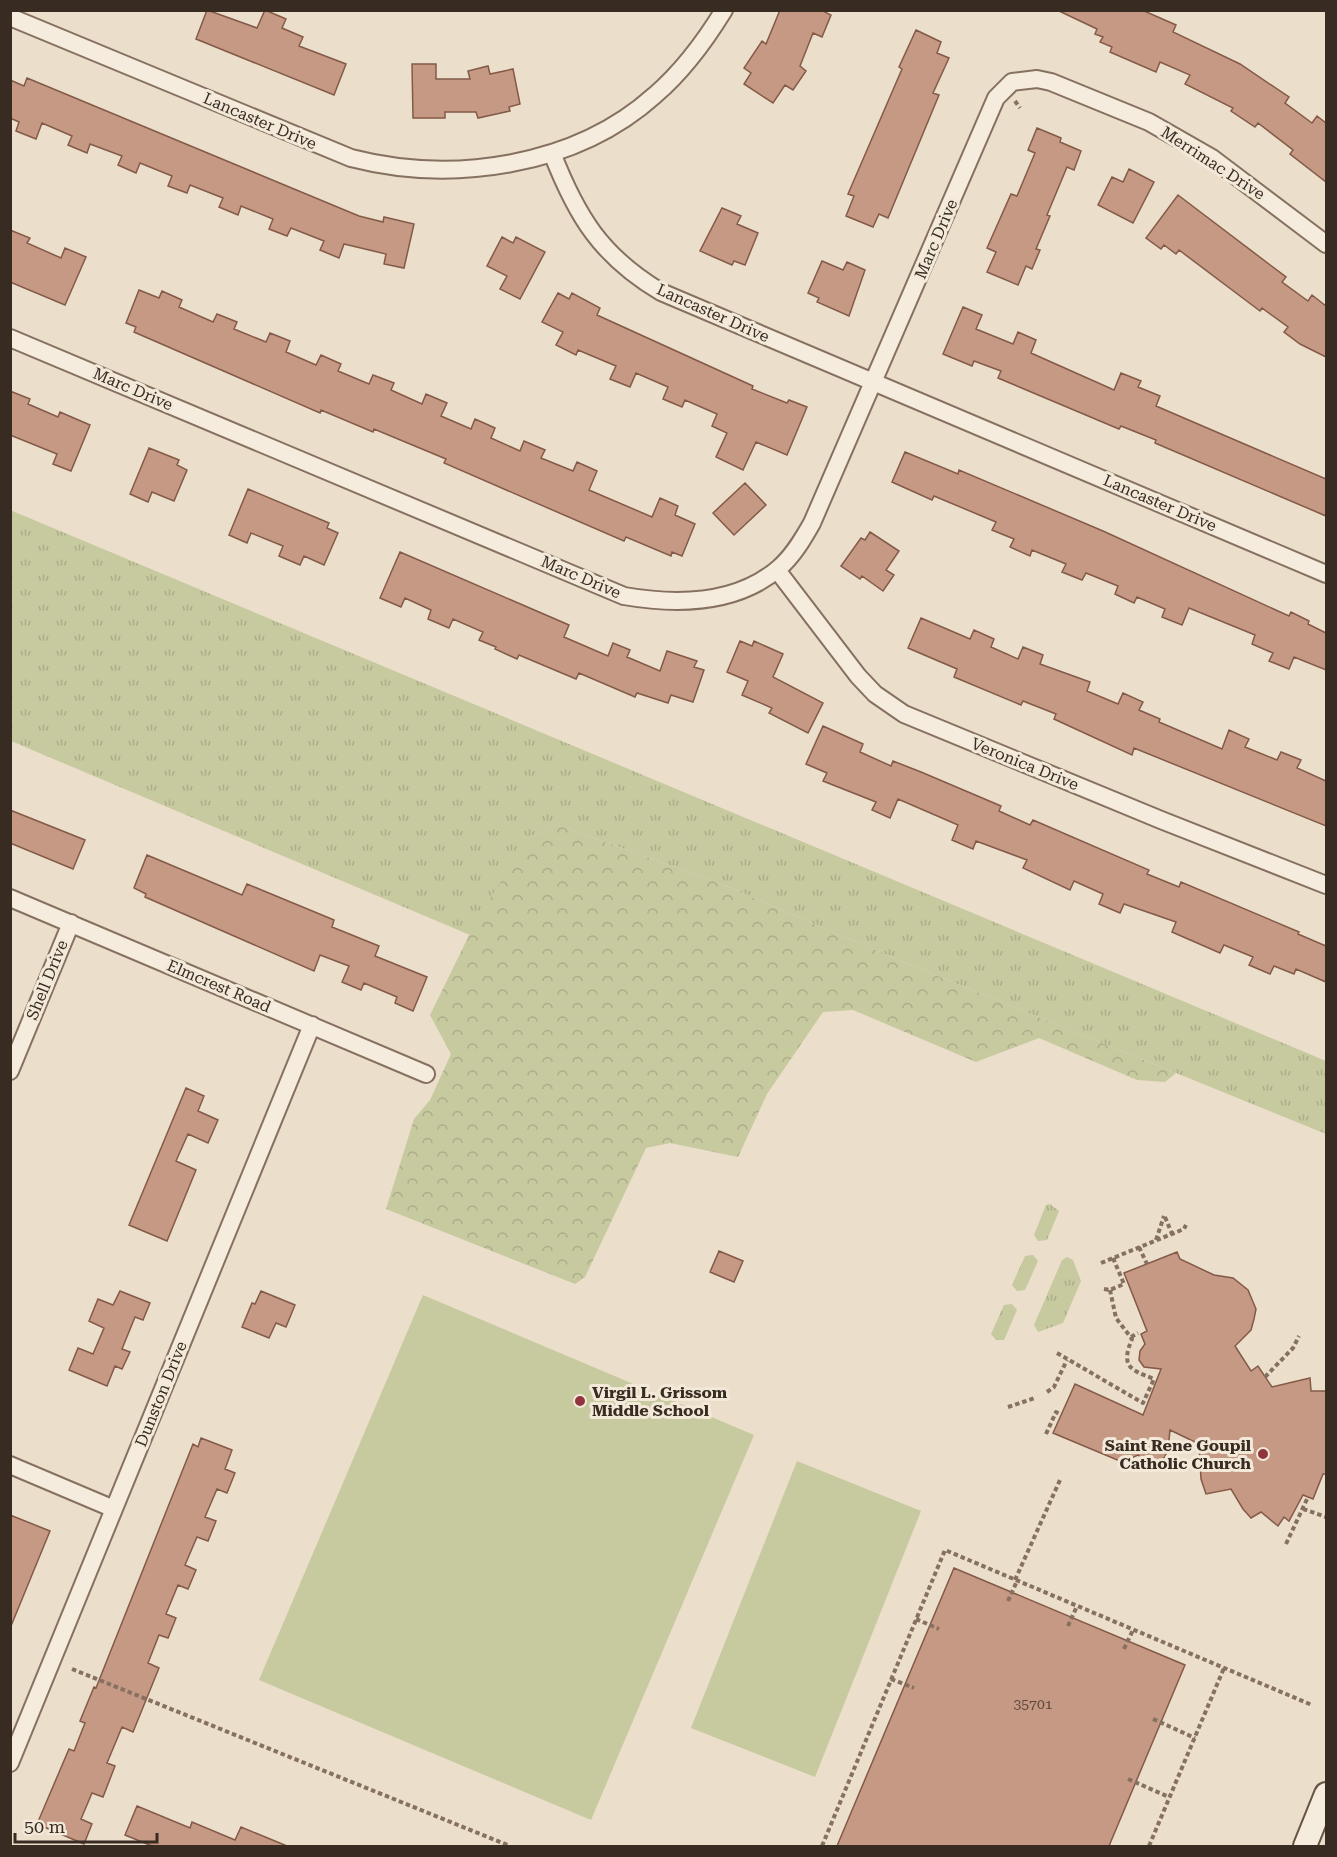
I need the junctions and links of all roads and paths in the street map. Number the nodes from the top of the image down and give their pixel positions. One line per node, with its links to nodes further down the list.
1 (724, 10): 4 (street)
2 (10, 17): 4 (street, Lancaster Drive)
3 (1022, 79): 5 (street, Merrimac Drive); 7 (street, Marc Drive)
4 (552, 153): 7 (street, Lancaster Drive)
5 (1326, 244)
6 (10, 338): 8 (street, Marc Drive)
7 (874, 382): 8 (street, Marc Drive); 9 (street, Lancaster Drive)
8 (777, 570): 10 (street, Veronica Drive)
9 (1326, 574)
10 (1326, 885)
11 (10, 898): 12 (street, Elmcrest Road)
12 (71, 923): 13 (street, Elmcrest Road); 14 (street, Shell Drive)
13 (312, 1025): 15 (street, Elmcrest Road); 37 (street, Dunston Drive)
14 (10, 1071)
15 (426, 1074)
16 (1186, 1225): 17 (path)
17 (1172, 1234): 18 (path); 18 (path)
18 (1156, 1240): 19 (path)
19 (1139, 1247): 20 (path); 22 (path)
20 (1113, 1258): 21 (path); 24 (path)
21 (1101, 1263)
22 (1147, 1264)
23 (1138, 1333): 24 (path)
24 (1131, 1336): 27 (path)
25 (1299, 1336): 28 (path)
26 (1057, 1353): 27 (path)
27 (1067, 1360): 29 (path)
28 (1265, 1377)
29 (1047, 1392)
30 (1035, 1398): 31 (path)
31 (1008, 1407)
32 (1062, 1415): 33 (path)
33 (1046, 1434)
34 (10, 1465): 37 (street)
35 (1060, 1480): 41 (path)
36 (1308, 1497): 38 (path)
37 (114, 1509): 56 (street, Dunston Drive)
38 (1303, 1509): 39 (path); 40 (path)
39 (1326, 1517)
40 (1286, 1545)
41 (1016, 1580): 42 (path); 43 (path); 44 (path)
42 (1008, 1601)
43 (1077, 1606): 45 (path); 47 (path)
44 (916, 1619): 46 (path); 51 (path)
45 (1068, 1626)
46 (939, 1629)
47 (1133, 1630): 48 (path); 50 (path)
48 (1124, 1649)
49 (72, 1668): 60 (path)
50 (1224, 1668): 53 (path); 55 (path)
51 (891, 1679): 52 (path); 61 (path)
52 (914, 1688)
53 (1312, 1705)
54 (1153, 1719): 55 (path)
55 (1195, 1738): 59 (path)
56 (10, 1763)
57 (1128, 1779): 59 (path)
58 (1326, 1794): 63 (main road)
59 (1170, 1797): 62 (path)
60 (510, 1846)
61 (822, 1846)
62 (1149, 1846)
63 (1305, 1846)

